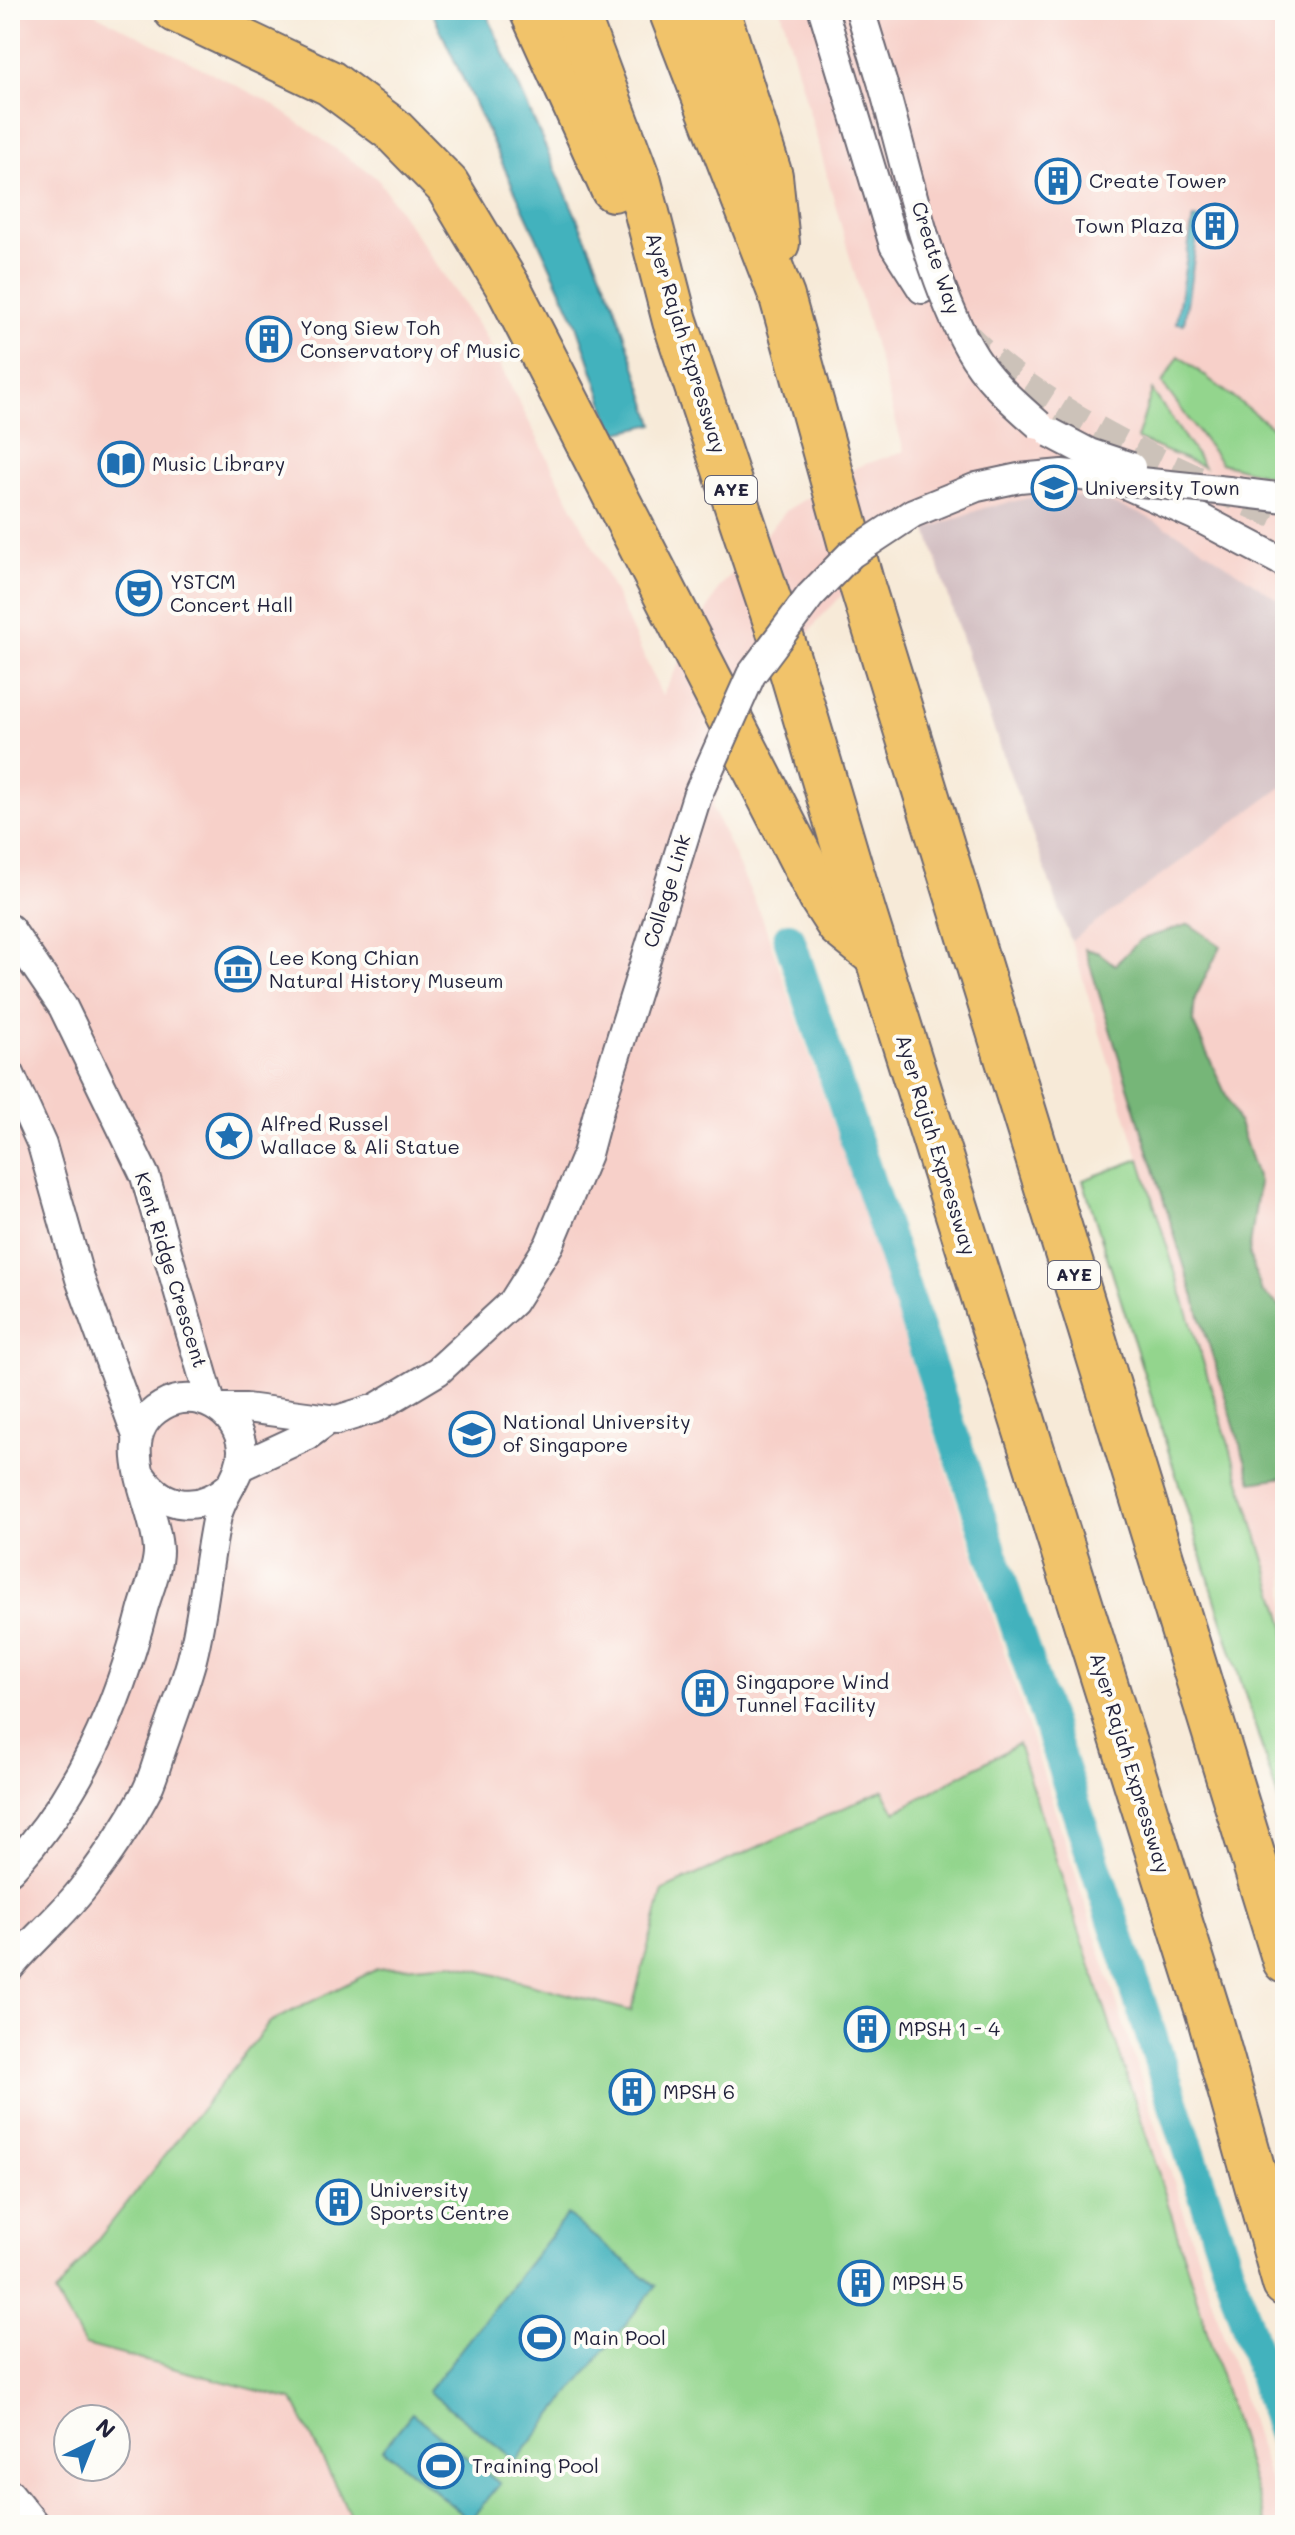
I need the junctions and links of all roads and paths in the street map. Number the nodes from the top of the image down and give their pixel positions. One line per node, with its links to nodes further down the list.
1 (176, 10): 16 (highway)
2 (532, 10): 10 (highway)
3 (575, 10): 10 (highway, Ayer Rajah Expressway / AYE)
4 (671, 10): 9 (highway, AYE)
5 (717, 10): 9 (highway)
6 (823, 10): 8 (street, Create Way)
7 (860, 10): 12 (street, Create Way, bridge)
8 (922, 289)
9 (782, 297): 24 (highway, AYE)
10 (675, 321): 16 (highway, Ayer Rajah Expressway / AYE)
11 (1110, 477): 12 (street, College Link, bridge); 14 (street, College Link, bridge); 19 (street, College Link, bridge)
12 (1228, 491): 13 (street, College Link)
13 (1285, 498)
14 (1285, 563)
15 (10, 929): 18 (street, Kent Ridge Crescent)
16 (877, 955): 26 (highway, Ayer Rajah Expressway / AYE)
17 (10, 1074): 20 (street)
18 (214, 1405): 19 (street, College Link); 20 (street, Kent Ridge Crescent); 22 (street, Kent Ridge Crescent)
19 (327, 1421): 22 (street, College Link)
20 (137, 1436): 21 (street)
21 (137, 1465): 22 (street); 23 (street)
22 (235, 1476): 25 (street, Kent Ridge Crescent)
23 (10, 1870)
24 (1285, 1961)
25 (10, 1967)
26 (1285, 2284)
27 (10, 2494): 28 (street)
28 (35, 2525)

